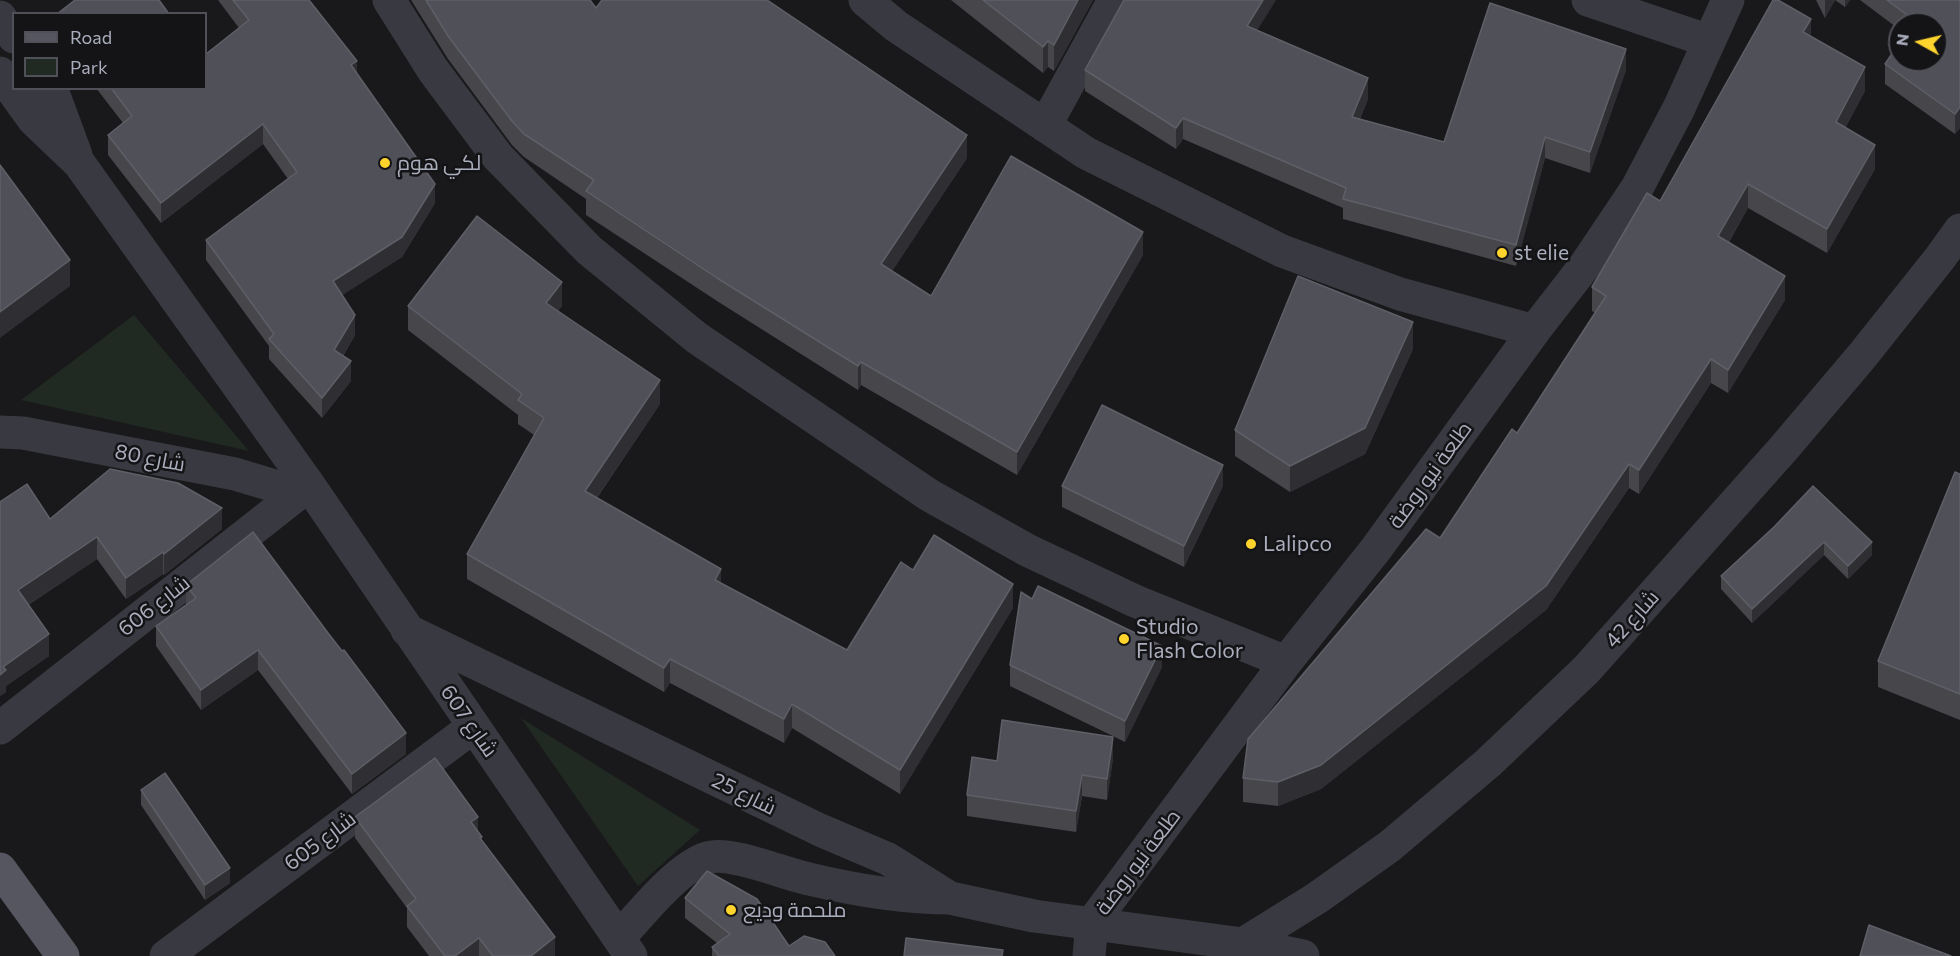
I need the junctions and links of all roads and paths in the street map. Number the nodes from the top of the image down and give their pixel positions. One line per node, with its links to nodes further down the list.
1 (389, 0): 20 (street)
2 (865, 0): 13 (street)
3 (1114, 0): 13 (street)
4 (1588, 0): 8 (street)
5 (1728, 0): 8 (street, طلعة نيو روضة)
6 (0, 17): 7 (street)
7 (12, 34)
8 (1709, 41): 16 (street, طلعة نيو روضة)
9 (0, 73): 10 (street)
10 (12, 90)
11 (12, 90): 14 (street)
12 (50, 90): 14 (street)
13 (1045, 126): 16 (street)
14 (79, 163): 18 (street, شارع 607)
15 (1960, 230): 26 (street, شارع 42)
16 (1534, 331): 20 (street, طلعة نيو روضة)
17 (0, 432): 18 (street, شارع 80)
18 (303, 489): 19 (street, شارع 607); 22 (street, شارع 606)
19 (406, 629): 21 (street, شارع 607); 24 (street, شارع 25)
20 (1286, 662): 25 (street, طلعة نيو روضة)
21 (473, 727): 27 (street, شارع 607); 29 (street, شارع 605)
22 (0, 728)
23 (0, 868): 28 (main road)
24 (951, 898): 25 (street, شارع 25); 27 (street)
25 (1092, 923): 26 (street, شارع 25); 30 (street)
26 (1243, 944): 31 (street, شارع 25)
27 (625, 947)
28 (63, 956)
29 (166, 956)
30 (1089, 956)
31 (1303, 956)

